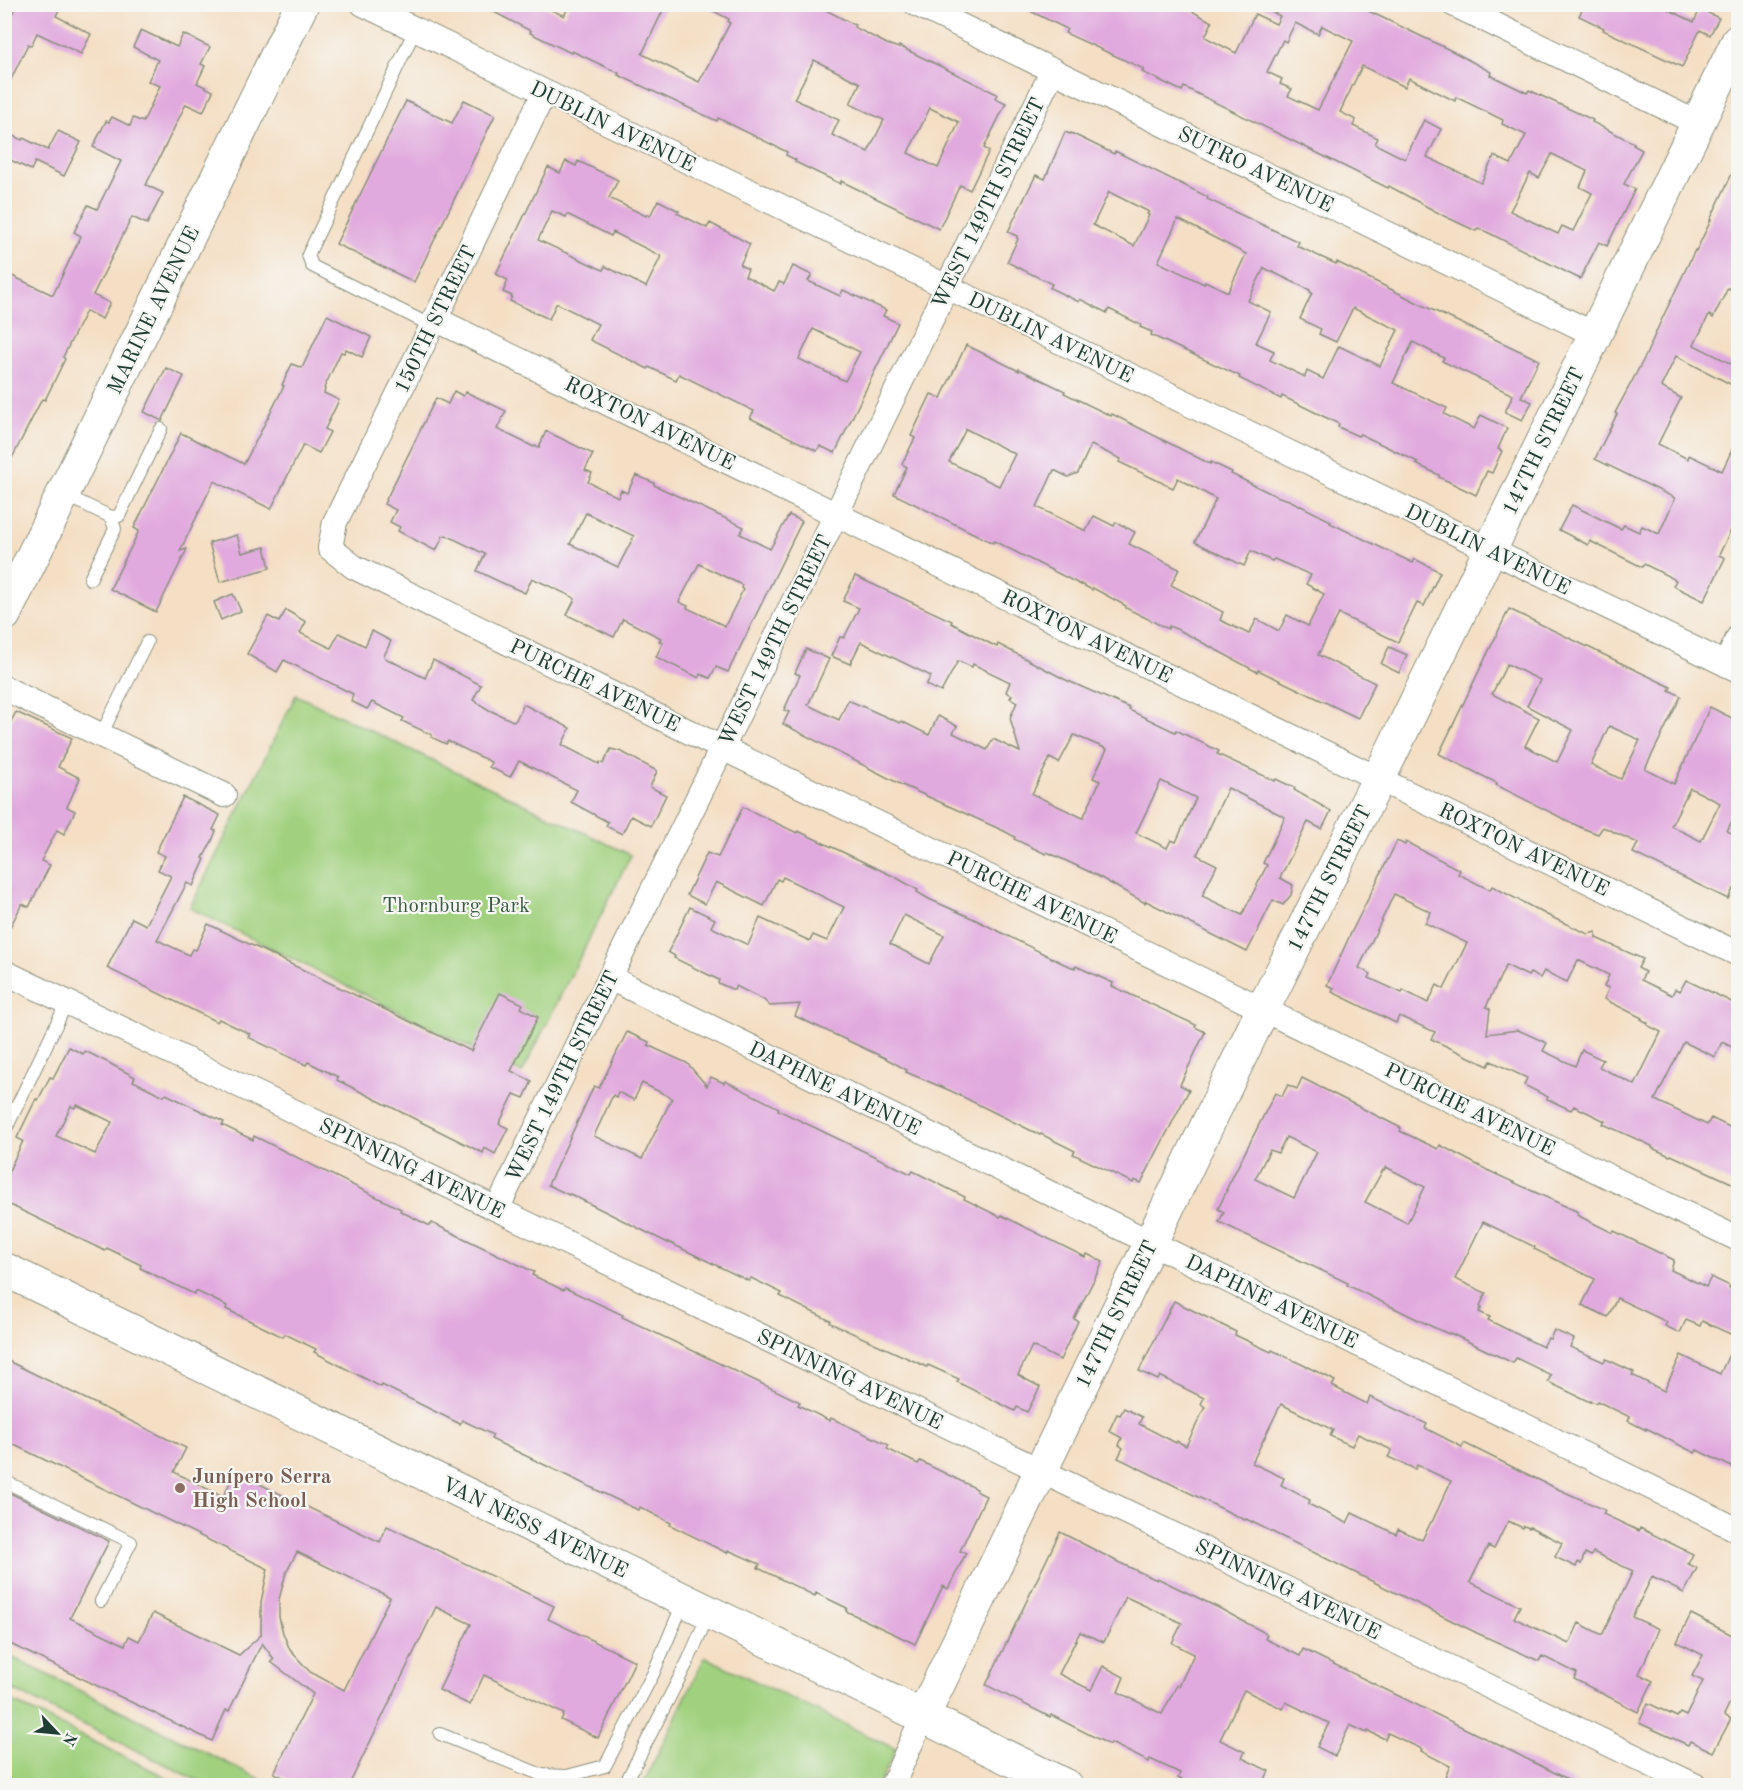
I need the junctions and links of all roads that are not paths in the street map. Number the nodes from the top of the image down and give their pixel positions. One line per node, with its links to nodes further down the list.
1 (302, 4): 14 (street, MARINE AVENUE)
2 (363, 4): 5 (street, DUBLIN AVENUE)
3 (916, 4): 7 (street, SUTRO AVENUE)
4 (1453, 4): 9 (street)
5 (415, 30): 8 (street, DUBLIN AVENUE); 11 (lane)
6 (1738, 41): 9 (street, 147TH STREET)
7 (1053, 70): 10 (street, WEST 149TH STREET); 12 (street, SUTRO AVENUE)
8 (544, 93): 10 (street, DUBLIN AVENUE); 11 (street, 150TH STREET)
9 (1697, 123): 12 (street, 147TH STREET)
10 (947, 287): 15 (street, WEST 149TH STREET); 18 (street, DUBLIN AVENUE)
11 (434, 322): 15 (street, ROXTON AVENUE); 17 (street, 150TH STREET)
12 (1596, 335): 18 (street, 147TH STREET)
13 (161, 429): 16 (lane)
14 (63, 494): 16 (lane); 20 (street, MARINE AVENUE)
15 (836, 514): 26 (street, WEST 149TH STREET); 27 (street, ROXTON AVENUE)
16 (111, 517): 19 (lane)
17 (330, 548): 26 (street, PURCHE AVENUE)
18 (1489, 550): 23 (street, DUBLIN AVENUE); 27 (street, 147TH STREET)
19 (90, 579)
20 (4, 615)
21 (1738, 638): 23 (street)
22 (147, 642): 25 (lane)
23 (1732, 667)
24 (4, 688): 25 (street)
25 (101, 735): 28 (street)
26 (722, 748): 30 (street, WEST 149TH STREET); 33 (street, PURCHE AVENUE)
27 (1379, 778): 29 (street, ROXTON AVENUE); 33 (street, 147TH STREET)
28 (224, 795)
29 (1738, 954)
30 (610, 978): 35 (street, WEST 149TH STREET); 37 (street, DAPHNE AVENUE)
31 (7, 979): 32 (street, SPINNING AVENUE)
32 (67, 1002): 34 (lane); 35 (street, SPINNING AVENUE)
33 (1263, 1009): 36 (street, PURCHE AVENUE); 37 (street, 147TH STREET)
34 (4, 1133)
35 (497, 1209): 39 (street, SPINNING AVENUE)
36 (1738, 1239)
37 (1152, 1242): 39 (street, 147TH STREET); 41 (street, DAPHNE AVENUE)
38 (4, 1269): 43 (street, VAN NESS AVENUE)
39 (1040, 1470): 44 (street, 147TH STREET); 49 (street, SPINNING AVENUE)
40 (4, 1481): 42 (lane)
41 (1738, 1530)
42 (101, 1601)
43 (697, 1606): 44 (street, VAN NESS AVENUE); 45 (lane); 46 (lane)
44 (923, 1716): 47 (street); 48 (street, VAN NESS AVENUE)
45 (440, 1734)
46 (624, 1785)
47 (892, 1785)
48 (1066, 1785)
49 (1696, 1785)

